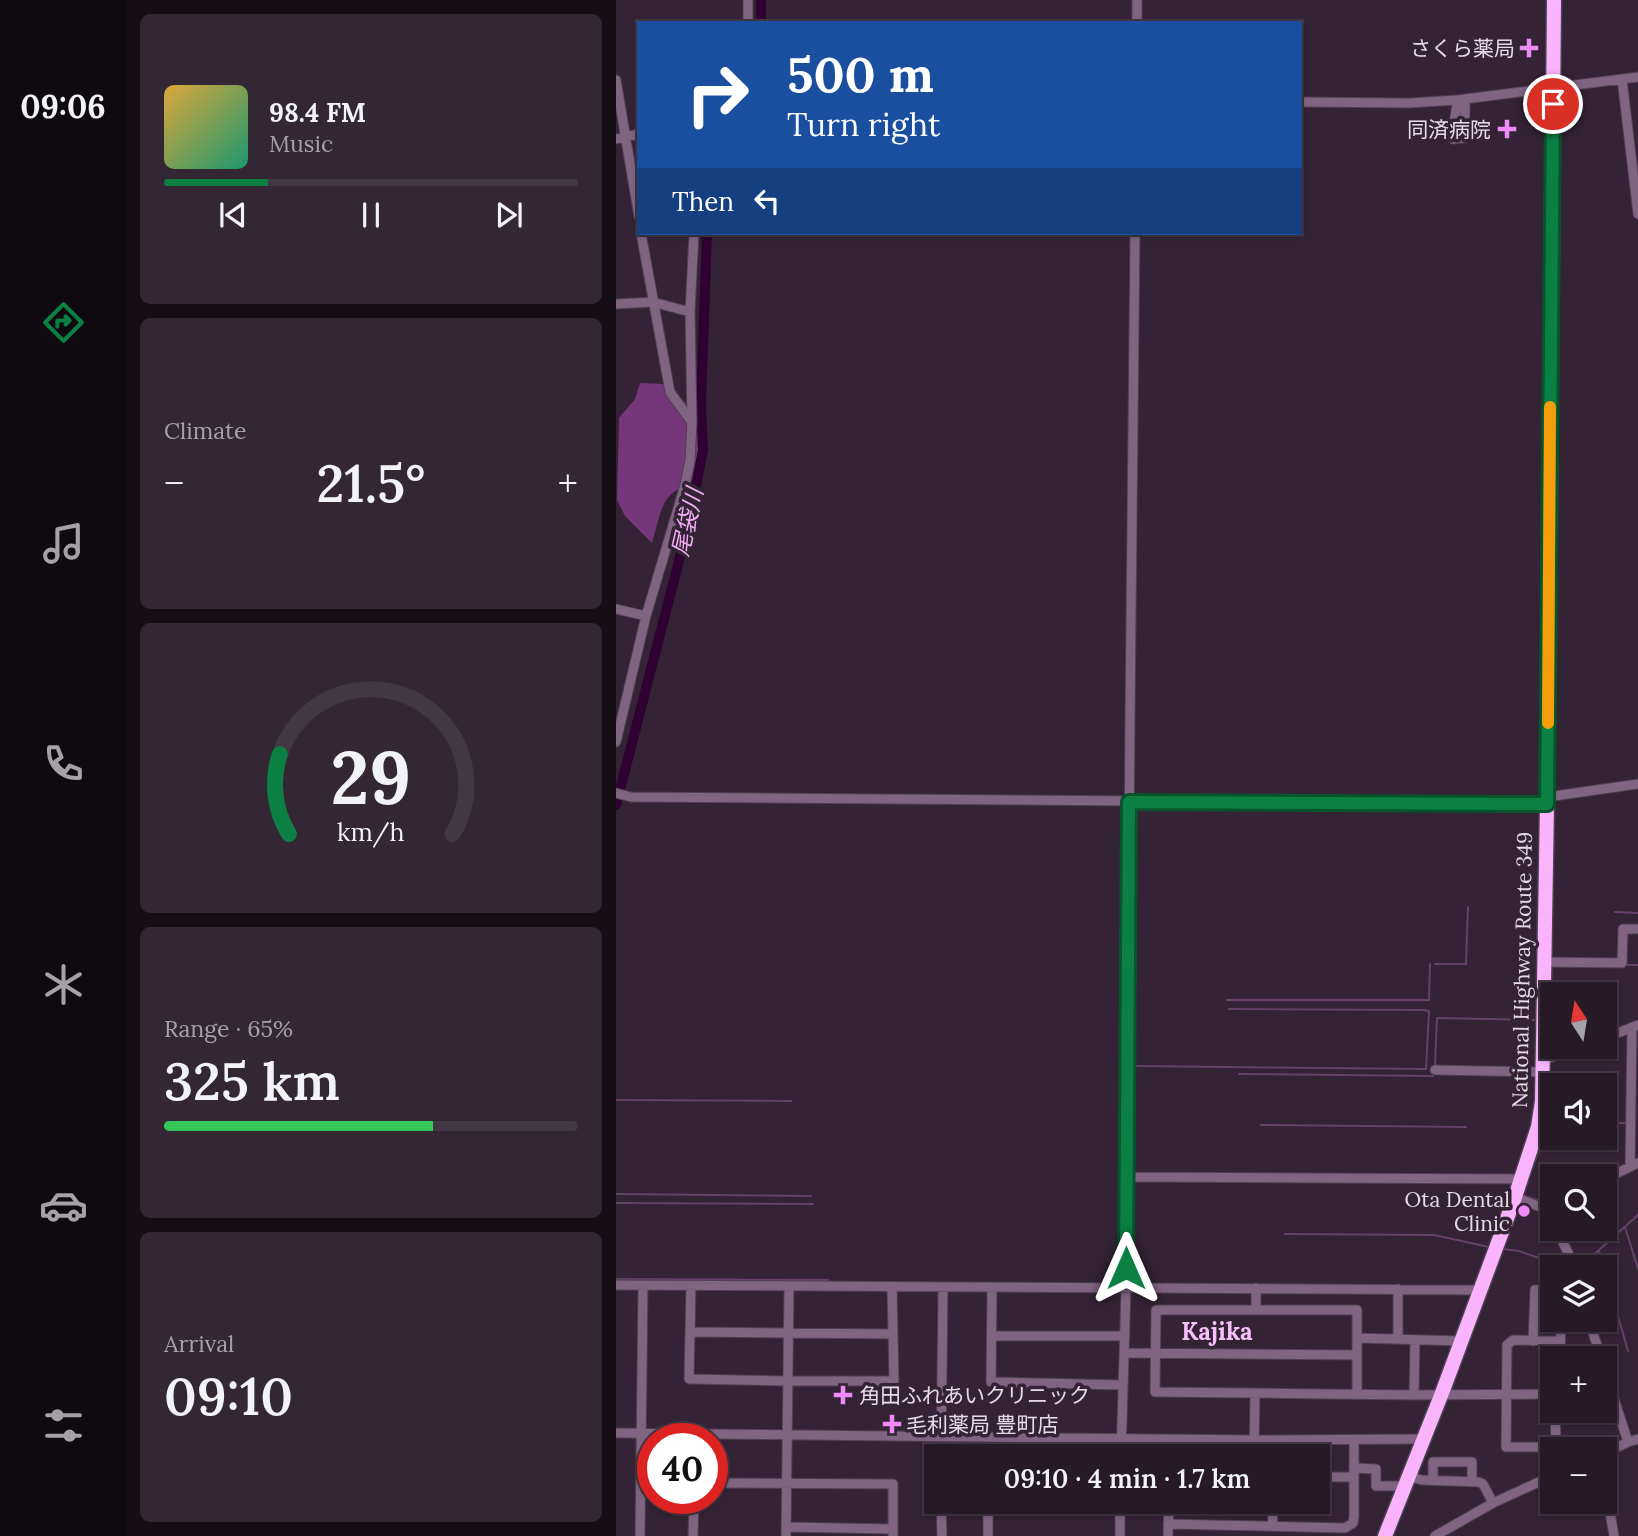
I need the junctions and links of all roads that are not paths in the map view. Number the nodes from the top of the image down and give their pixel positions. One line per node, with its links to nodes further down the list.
1 (748, 0): 4 (street)
2 (1137, 0): 5 (street)
3 (1554, 0): 9 (highway, National Highway Route 349)
4 (748, 21)
5 (1137, 21)
6 (1638, 77): 7 (street)
7 (1622, 79): 9 (street); 13 (street)
8 (616, 80): 11 (street)
9 (1553, 89): 10 (street); 27 (highway, National Highway Route 349)
10 (1302, 103)
11 (620, 137): 12 (street)
12 (637, 209)
13 (1638, 214)
14 (641, 235): 17 (street)
15 (694, 235): 19 (street)
16 (1135, 235): 28 (street)
17 (653, 302): 18 (street); 19 (street); 20 (street)
18 (616, 304)
19 (690, 312): 20 (street)
20 (692, 422): 22 (street)
21 (616, 609): 22 (street)
22 (646, 615): 23 (street)
23 (618, 726): 24 (street)
24 (616, 742)
25 (1638, 784): 27 (street)
26 (621, 795): 28 (street)
27 (1547, 801): 28 (street); 30 (highway, National Highway Route 349)
28 (1129, 802): 38 (street)
29 (1638, 929): 30 (street)
30 (1545, 962): 34 (highway, National Highway Route 349)
31 (1635, 1026): 32 (street); 36 (street)
32 (1617, 1033)
33 (1557, 1059): 34 (street)
34 (1544, 1066): 35 (street); 39 (highway, National Highway Route 349)
35 (1435, 1070)
36 (1634, 1165): 37 (street)
37 (1617, 1173)
38 (1126, 1177): 39 (street); 50 (street)
39 (1521, 1179): 40 (highway, National Highway Route 349)
40 (1515, 1197): 41 (street); 52 (highway, National Highway Route 349)
41 (1540, 1204)
42 (616, 1285): 43 (street)
43 (643, 1286): 44 (street); 80 (street)
44 (691, 1286): 45 (street); 55 (street)
45 (789, 1287): 46 (street); 57 (street)
46 (892, 1287): 47 (street); 58 (street)
47 (943, 1288): 48 (street); 86 (street)
48 (992, 1288): 50 (street); 59 (street)
49 (1256, 1288): 50 (street); 51 (street); 54 (street)
50 (1126, 1289): 60 (street)
51 (1398, 1289): 52 (street); 62 (street)
52 (1481, 1290): 64 (highway, National Highway Route 349)
53 (1540, 1290): 65 (street)
54 (1256, 1309): 61 (street); 69 (street)
55 (690, 1332): 57 (street); 71 (street)
56 (1560, 1332): 66 (street)
57 (788, 1333): 58 (street); 71 (street)
58 (893, 1334): 71 (street)
59 (992, 1336): 60 (street); 72 (street)
60 (1125, 1336): 68 (street)
61 (1357, 1338): 62 (street); 70 (street)
62 (1398, 1339): 63 (street)
63 (1415, 1339): 64 (street); 78 (street)
64 (1461, 1340): 75 (highway, National Highway Route 349)
65 (1533, 1340): 66 (street); 76 (street)
66 (1560, 1341): 67 (street)
67 (1560, 1346)
68 (1124, 1353): 69 (street); 72 (street)
69 (1156, 1353): 70 (street); 73 (street)
70 (1357, 1354): 74 (street)
71 (788, 1381): 85 (street)
72 (1123, 1385): 88 (street)
73 (1255, 1393): 74 (street); 91 (street)
74 (1357, 1394): 78 (street)
75 (1442, 1394): 76 (street); 78 (street); 89 (highway, National Highway Route 349)
76 (1506, 1394): 77 (street); 81 (street)
77 (1540, 1394)
78 (1414, 1395)
79 (1617, 1415): 93 (street)
80 (641, 1423)
81 (1555, 1423)
82 (616, 1433): 83 (street)
83 (637, 1433)
84 (728, 1434): 85 (street)
85 (787, 1435): 86 (street); 105 (street)
86 (941, 1437): 87 (street); 94 (street)
87 (1041, 1437): 88 (street); 95 (street)
88 (1121, 1438): 91 (street); 96 (street)
89 (1424, 1439): 92 (street); 106 (highway, National Highway Route 349)
90 (1638, 1439): 93 (street)
91 (1254, 1440): 92 (street); 97 (street)
92 (1354, 1440): 99 (street)
93 (1628, 1441): 98 (street)
94 (941, 1444)
95 (1041, 1444)
96 (1121, 1444)
97 (1254, 1444)
98 (1617, 1447)
99 (1354, 1473): 100 (street); 106 (street); 119 (street)
100 (1330, 1476)
101 (1433, 1480): 102 (street); 102 (street); 106 (street)
102 (1472, 1481): 107 (street)
103 (1540, 1481): 107 (street)
104 (728, 1483): 105 (street)
105 (787, 1483): 118 (street); 120 (street)
106 (1407, 1483): 127 (highway, National Highway Route 349)
107 (1493, 1503): 128 (street)
108 (640, 1514): 121 (street)
109 (694, 1514): 122 (street)
110 (942, 1514): 123 (street)
111 (988, 1514): 124 (street)
112 (1120, 1514): 125 (street)
113 (1168, 1514): 116 (street)
114 (1272, 1514): 117 (street)
115 (1610, 1514): 129 (street)
116 (1168, 1524): 117 (street); 126 (street)
117 (1273, 1526): 119 (street)
118 (786, 1531): 120 (street)
119 (1287, 1531)
120 (893, 1532)
121 (640, 1536)
122 (693, 1536)
123 (942, 1536)
124 (988, 1536)
125 (1120, 1536)
126 (1168, 1536)
127 (1385, 1536)
128 (1435, 1536)
129 (1614, 1536)

